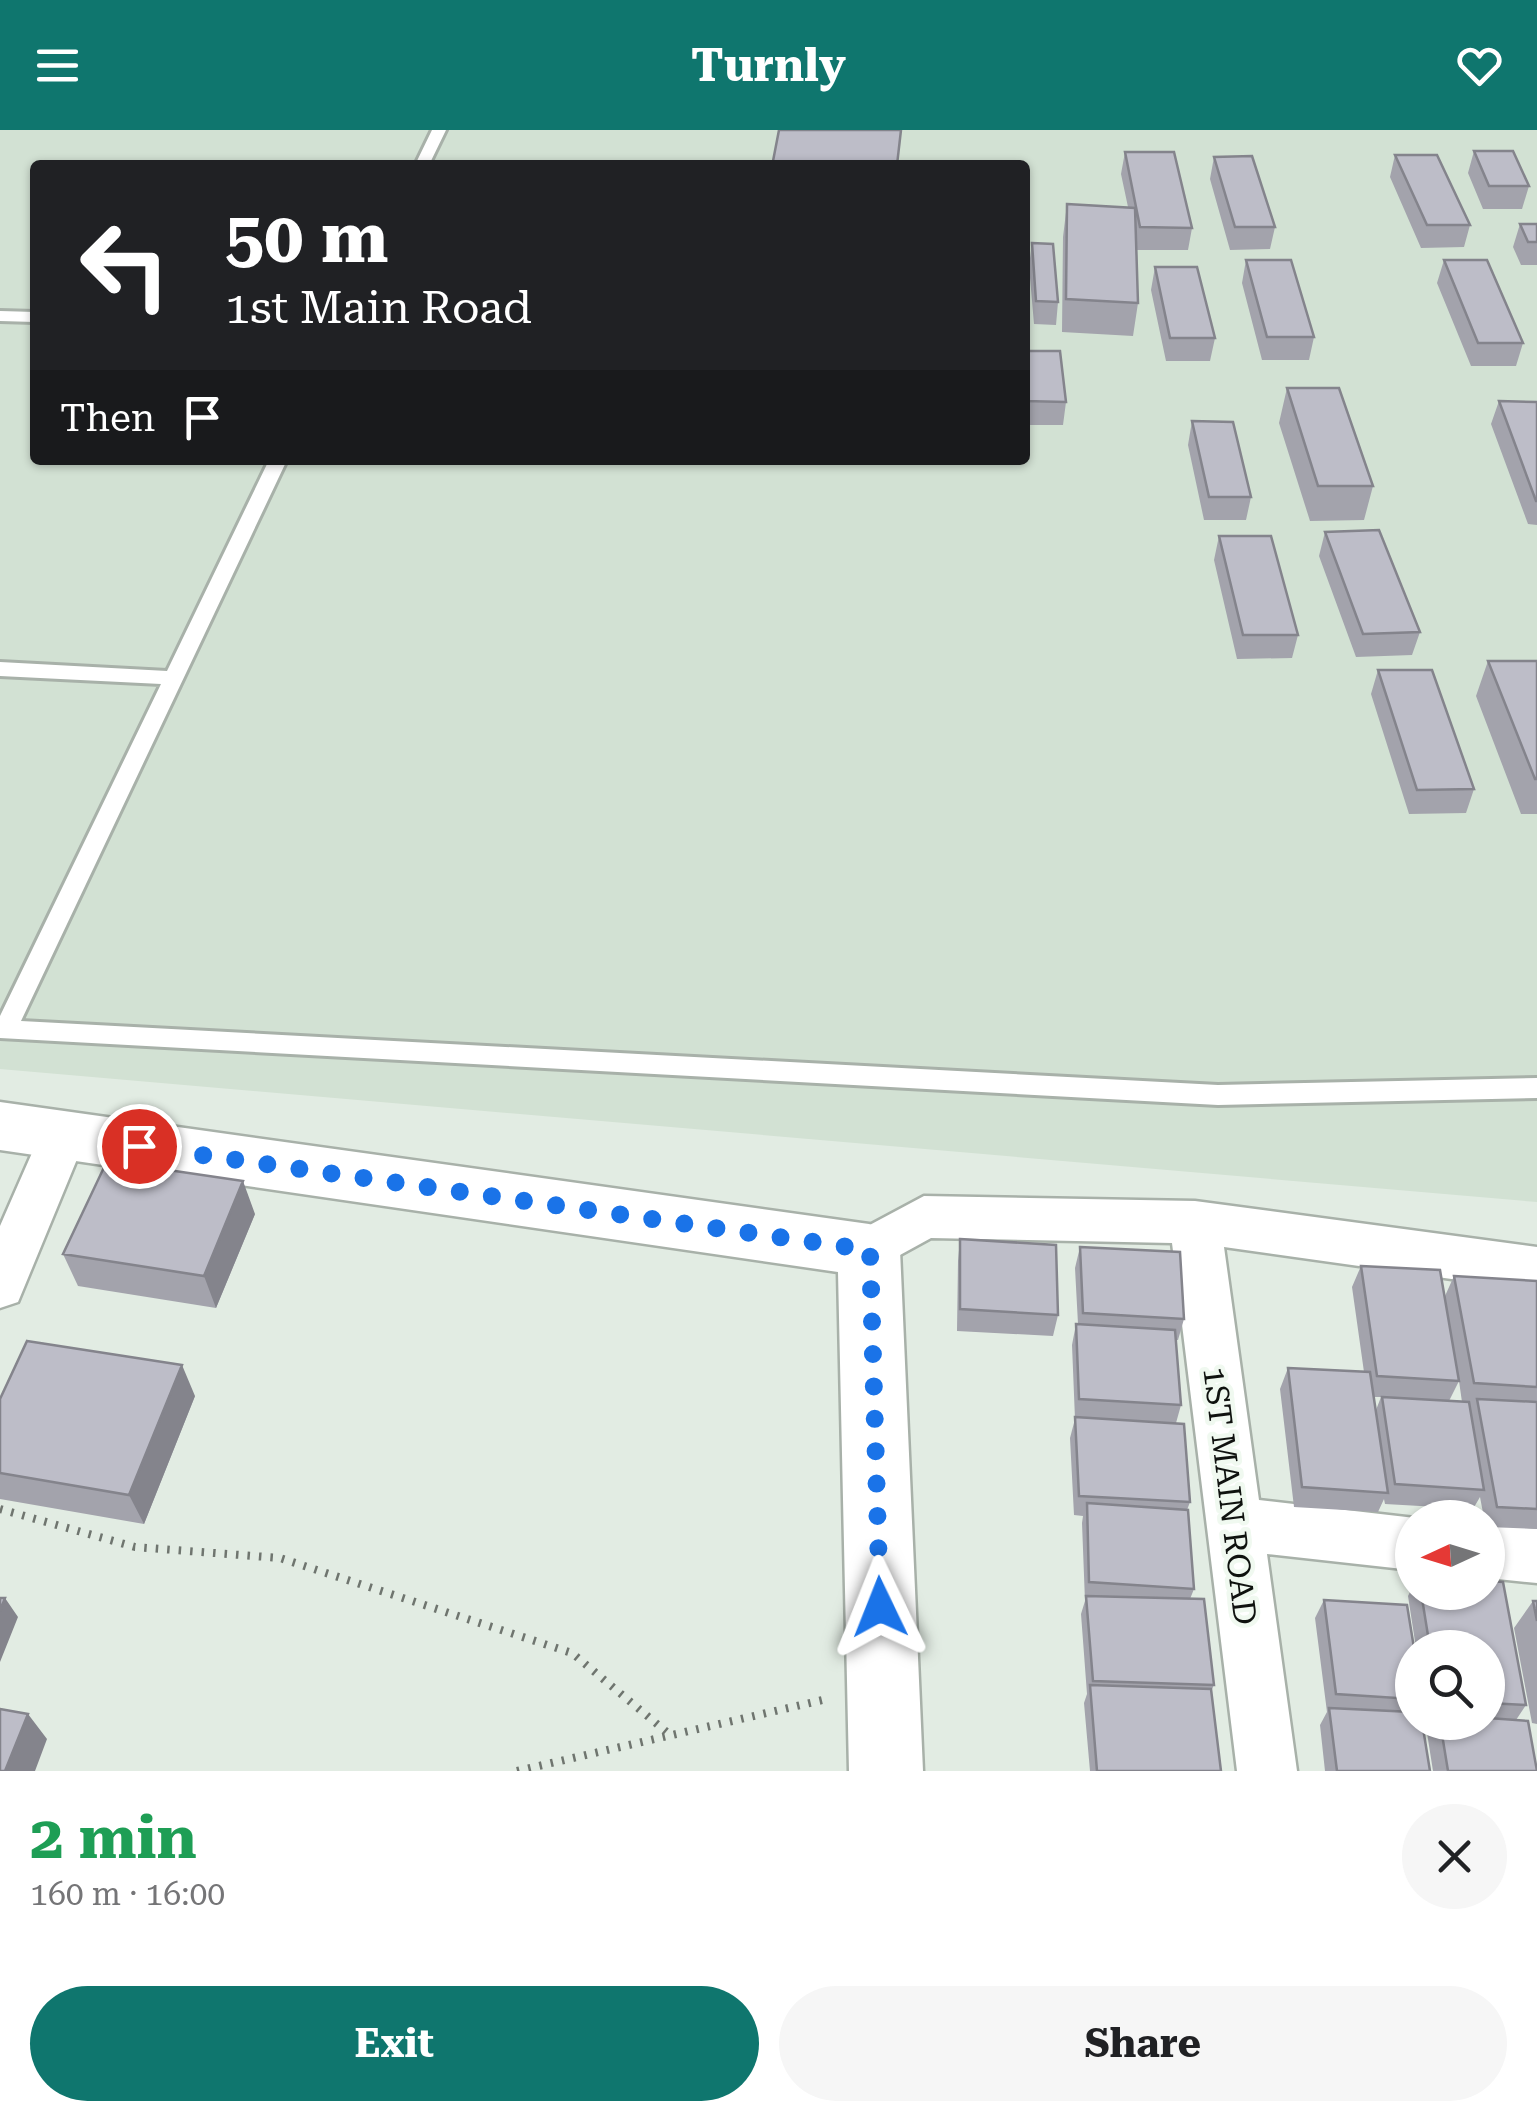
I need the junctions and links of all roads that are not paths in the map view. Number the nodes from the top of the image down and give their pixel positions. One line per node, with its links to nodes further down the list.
1 (439, 130): 2 (lane)
2 (424, 160)
3 (0, 316): 4 (lane)
4 (30, 317)
5 (276, 465): 7 (lane)
6 (0, 669): 7 (lane)
7 (172, 678): 8 (lane)
8 (3, 1030): 9 (lane)
9 (1537, 1088)
10 (0, 1126): 11 (street)
11 (62, 1135): 13 (street); 15 (street)
12 (1195, 1222): 13 (street); 14 (street); 16 (street, 1ST MAIN ROAD)
13 (870, 1250): 20 (street)
14 (1537, 1268)
15 (0, 1286)
16 (1233, 1524): 17 (street); 21 (street, 1ST MAIN ROAD)
17 (1395, 1541)
18 (1505, 1552): 19 (street)
19 (1537, 1556)
20 (886, 1771)
21 (1268, 1771)

